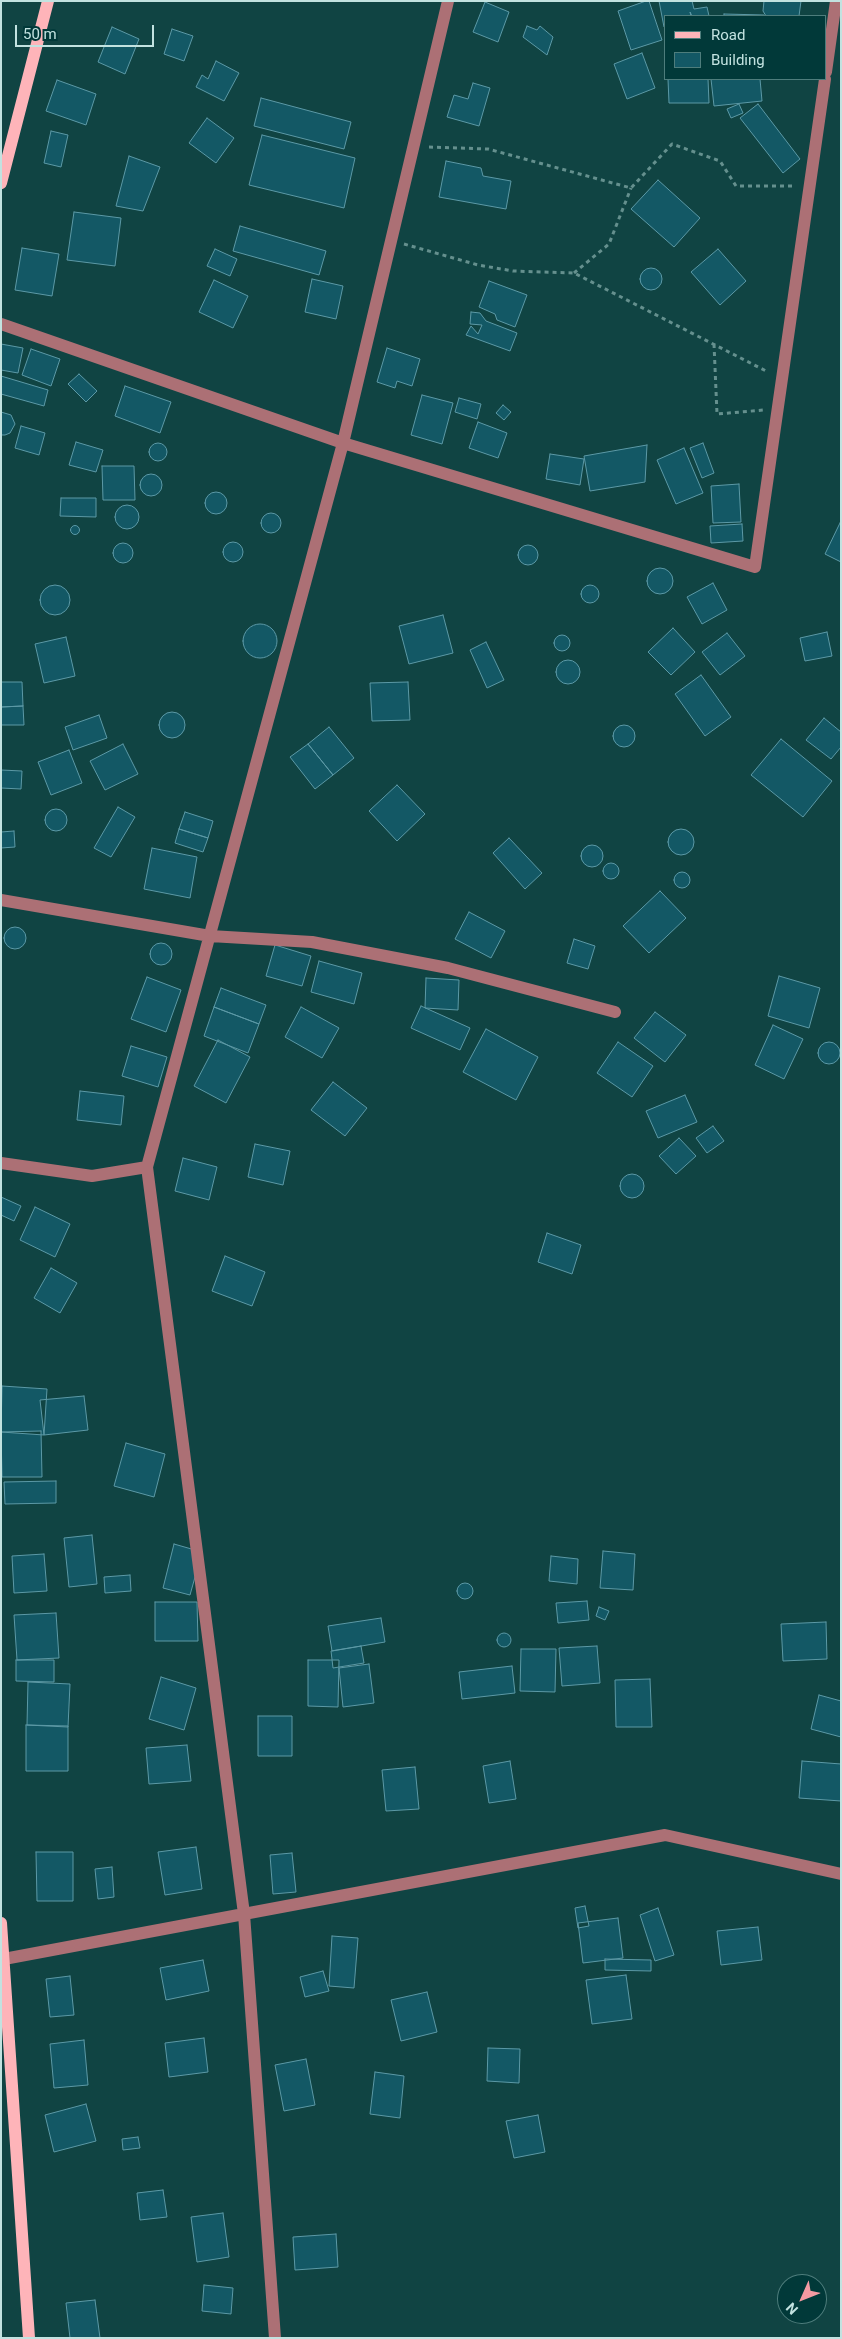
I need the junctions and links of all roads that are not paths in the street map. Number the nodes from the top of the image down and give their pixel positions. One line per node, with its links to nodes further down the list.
1 (48, 1): 6 (main road)
2 (448, 1): 8 (street)
3 (836, 1): 4 (street)
4 (827, 65)
5 (825, 80): 8 (street)
6 (1, 183)
7 (1, 324): 8 (street)
8 (343, 443): 10 (street)
9 (1, 900): 10 (street)
10 (210, 936): 11 (street); 13 (street)
11 (615, 1012)
12 (1, 1163): 13 (street)
13 (147, 1167): 15 (street)
14 (841, 1874): 15 (street)
15 (244, 1914): 17 (street); 19 (street)
16 (1, 1923): 17 (main road)
17 (4, 1959): 18 (main road)
18 (29, 2338)
19 (275, 2338)

